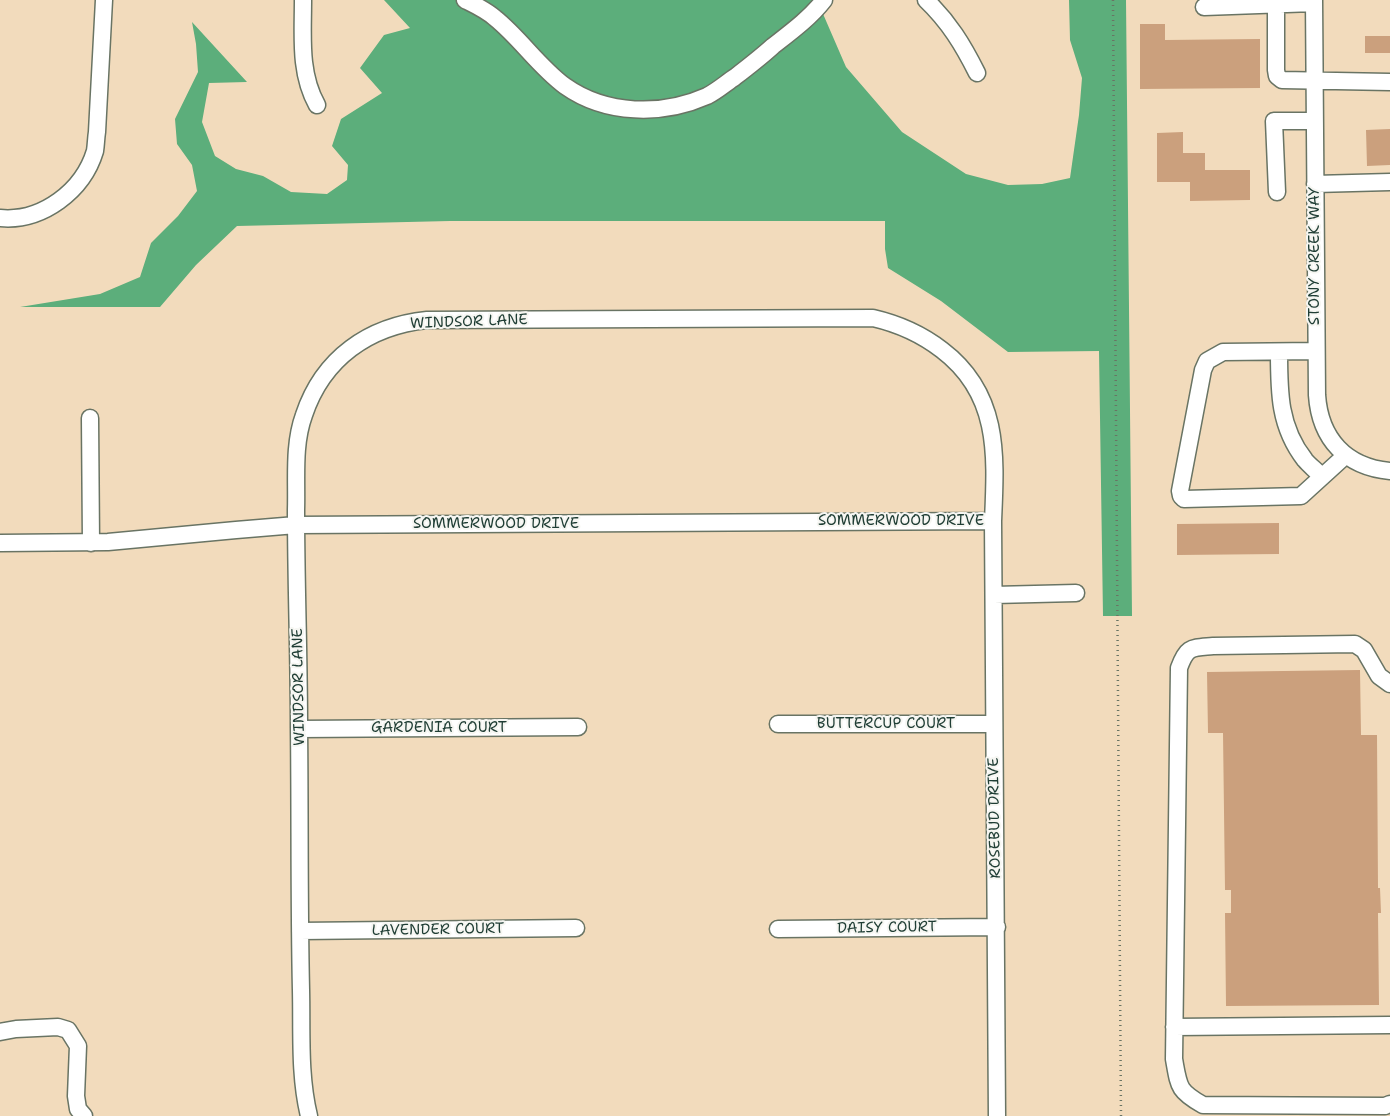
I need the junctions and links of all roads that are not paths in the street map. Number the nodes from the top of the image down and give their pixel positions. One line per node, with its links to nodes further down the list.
1 (104, 0): 17 (street)
2 (303, 0): 12 (street)
3 (465, 0): 4 (street)
4 (824, 0)
5 (926, 0): 9 (street)
6 (1314, 2): 7 (street); 10 (street, STONY CREEK WAY)
7 (1276, 5): 8 (street); 10 (street)
8 (1204, 7)
9 (977, 73)
10 (1314, 80): 11 (street); 13 (street, STONY CREEK WAY)
11 (1390, 82)
12 (317, 105)
13 (1314, 121): 15 (street, STONY CREEK WAY); 16 (street)
14 (1390, 182): 15 (street)
15 (1315, 184): 18 (street, STONY CREEK WAY)
16 (1277, 192)
17 (0, 218)
18 (1316, 351): 19 (street); 21 (street, STONY CREEK WAY)
19 (1279, 352): 23 (street); 23 (street)
20 (90, 418): 27 (street)
21 (1346, 455): 22 (street, STONY CREEK WAY); 23 (street)
22 (1390, 471)
23 (1322, 476)
24 (993, 521): 25 (street, SOMMERWOOD DRIVE); 25 (street, WINDSOR LANE); 29 (street, ROSEBUD DRIVE)
25 (296, 525): 27 (street, SOMMERWOOD DRIVE); 34 (street, WINDSOR LANE)
26 (0, 543): 27 (street, SOMMERWOOD DRIVE)
27 (91, 543)
28 (1076, 593): 29 (street)
29 (994, 595): 32 (street, ROSEBUD DRIVE)
30 (1390, 684): 40 (street)
31 (778, 724): 32 (street, BUTTERCUP COURT)
32 (994, 724): 35 (street, ROSEBUD DRIVE)
33 (578, 727): 34 (street, GARDENIA COURT)
34 (299, 729): 38 (street, WINDSOR LANE)
35 (996, 927): 37 (street, DAISY COURT); 45 (street, ROSEBUD DRIVE)
36 (576, 928): 38 (street, LAVENDER COURT)
37 (778, 929)
38 (300, 931): 44 (street, WINDSOR LANE)
39 (1390, 1025): 40 (street)
40 (1174, 1028): 42 (street)
41 (0, 1032): 43 (street)
42 (1390, 1104)
43 (84, 1116)
44 (309, 1116)
45 (997, 1116)

